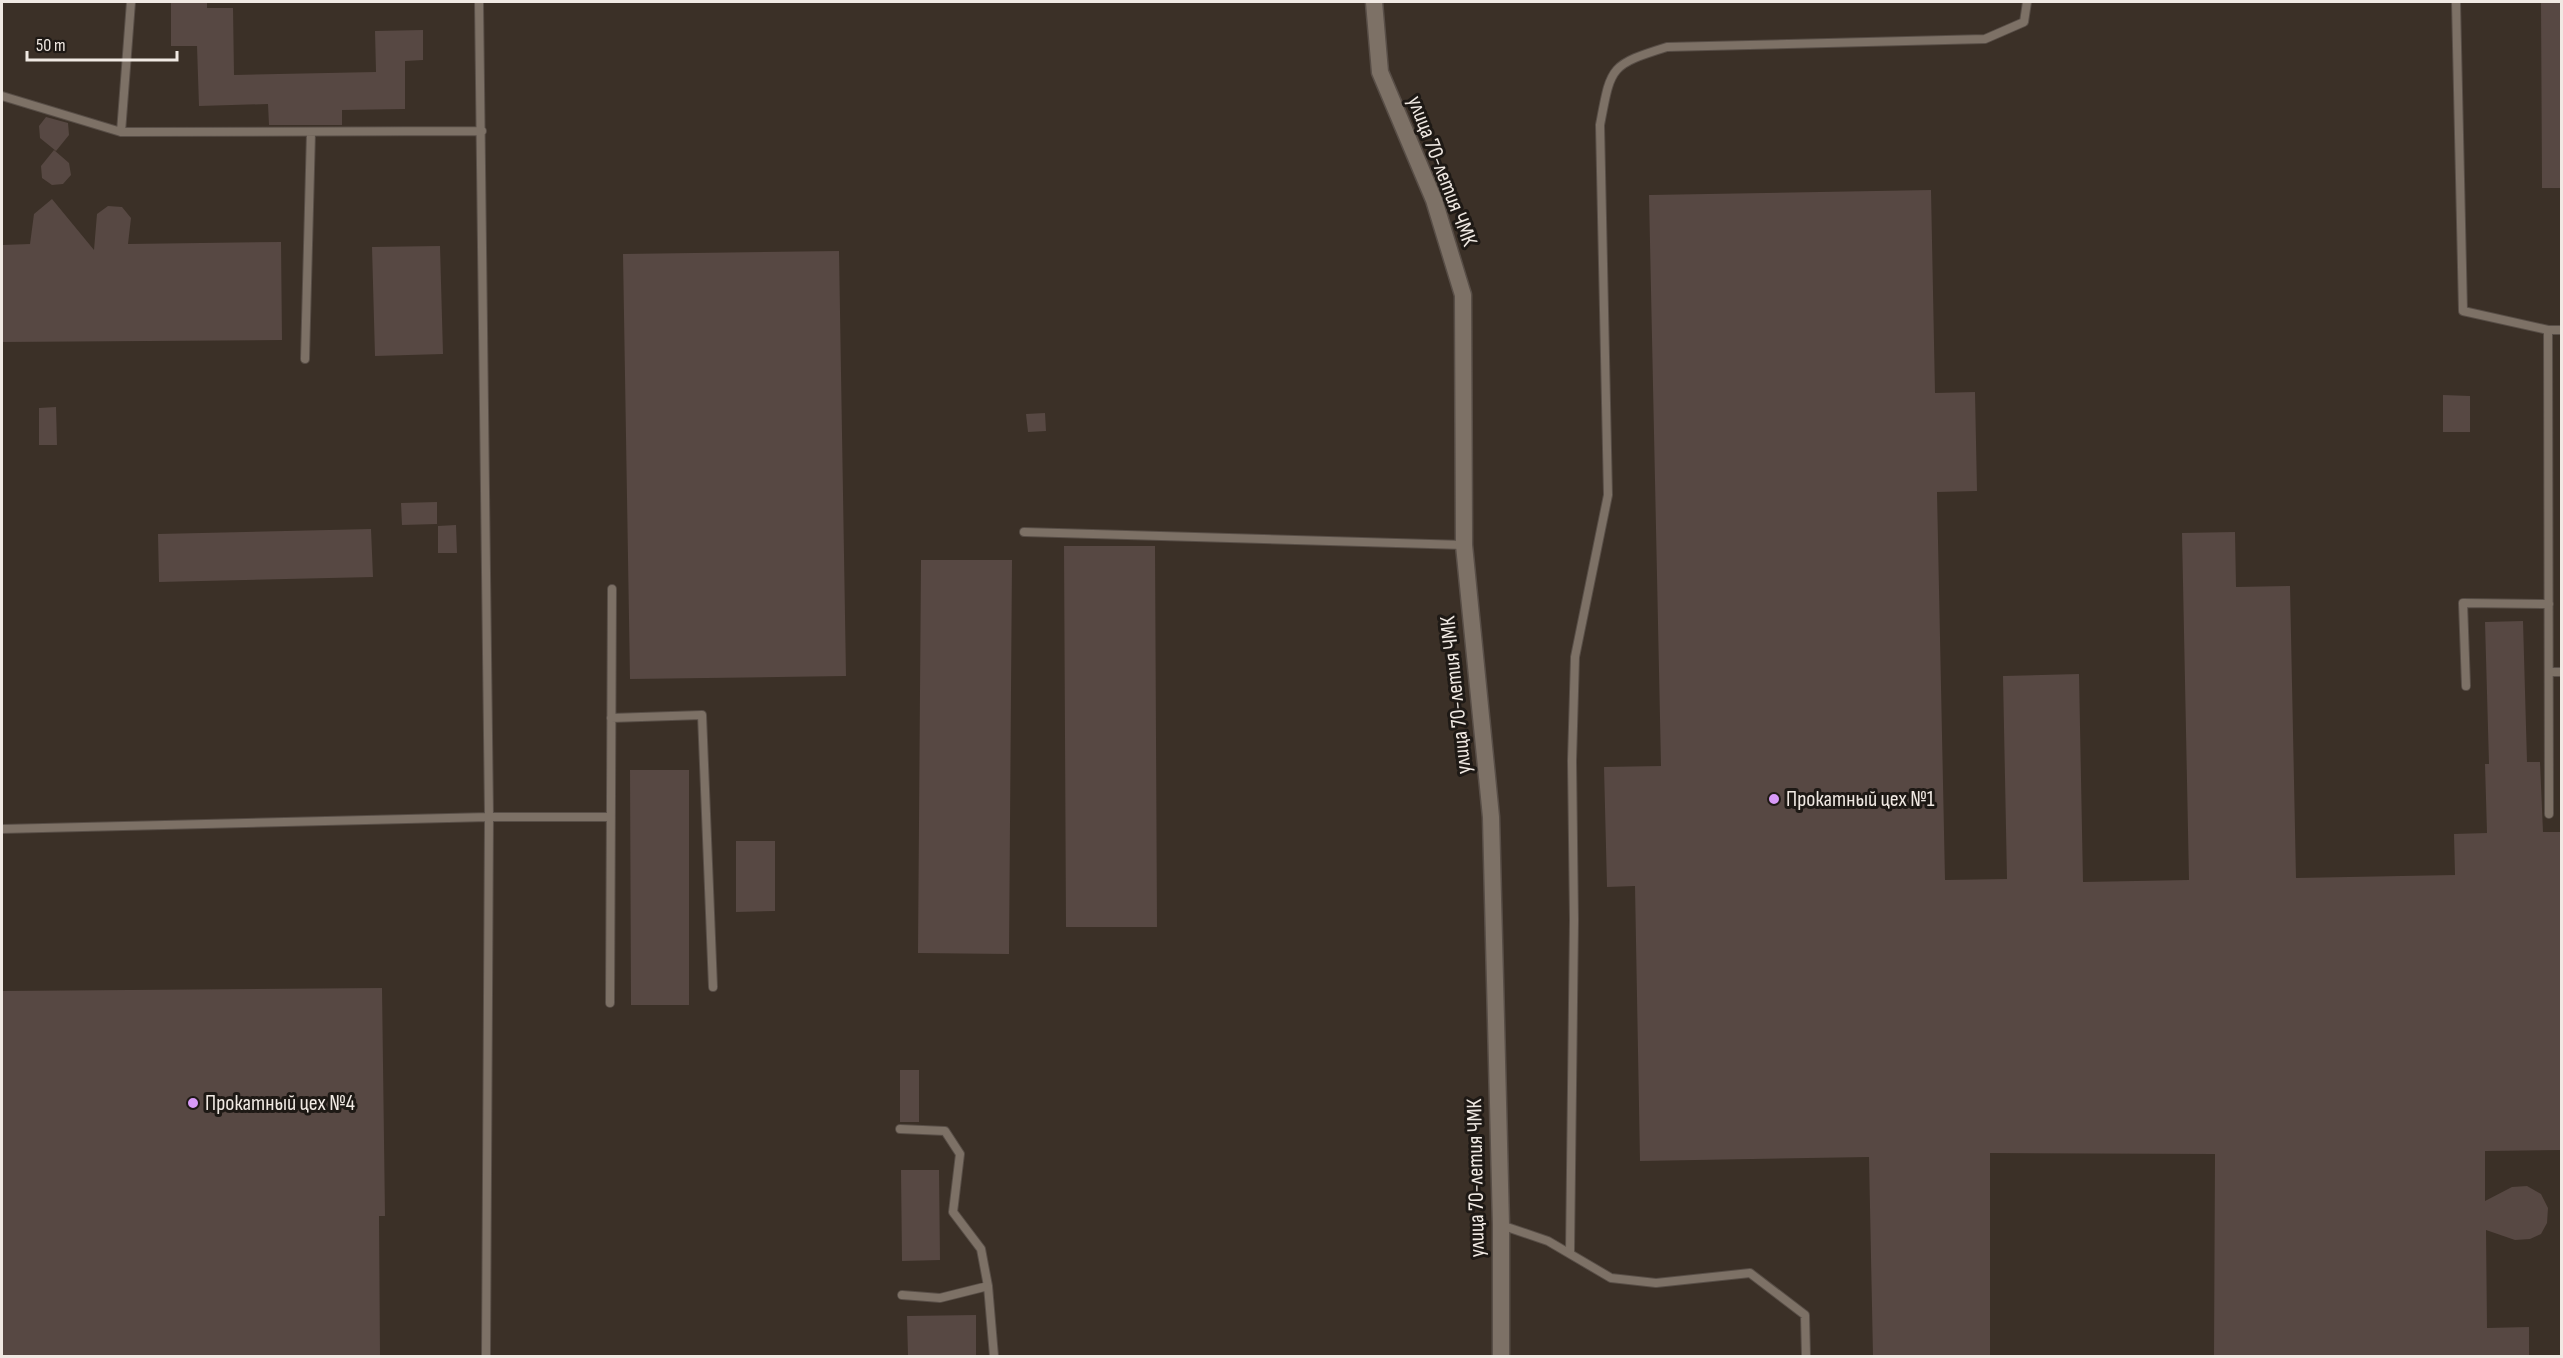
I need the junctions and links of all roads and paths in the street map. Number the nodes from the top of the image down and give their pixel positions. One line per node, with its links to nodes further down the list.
1 (131, 2): 8 (lane)
2 (479, 2): 7 (lane)
3 (1374, 2): 14 (street, улица 70-летия ЧМК)
4 (2027, 2): 29 (lane)
5 (2456, 2): 10 (lane)
6 (2, 96): 8 (lane)
7 (482, 131): 9 (lane); 22 (lane)
8 (121, 132): 9 (lane)
9 (311, 132): 12 (lane)
10 (2548, 330): 11 (lane); 16 (lane)
11 (2562, 330)
12 (305, 358)
13 (1024, 532): 14 (lane)
14 (1464, 545): 28 (street, улица 70-летия ЧМК)
15 (612, 589): 20 (lane)
16 (2548, 604): 17 (lane); 19 (lane)
17 (2548, 672): 18 (lane); 21 (lane)
18 (2562, 672)
19 (2466, 686)
20 (611, 718): 23 (lane); 25 (lane)
21 (2549, 814)
22 (489, 817): 23 (lane); 24 (lane); 32 (lane)
23 (610, 817): 26 (lane)
24 (2, 829)
25 (712, 987)
26 (610, 1003)
27 (900, 1129): 30 (lane)
28 (1501, 1225): 29 (lane); 34 (street, улица 70-летия ЧМК)
29 (1570, 1253): 35 (lane)
30 (988, 1286): 31 (lane); 33 (lane)
31 (902, 1295)
32 (486, 1356)
33 (994, 1356)
34 (1501, 1356)
35 (1806, 1356)

